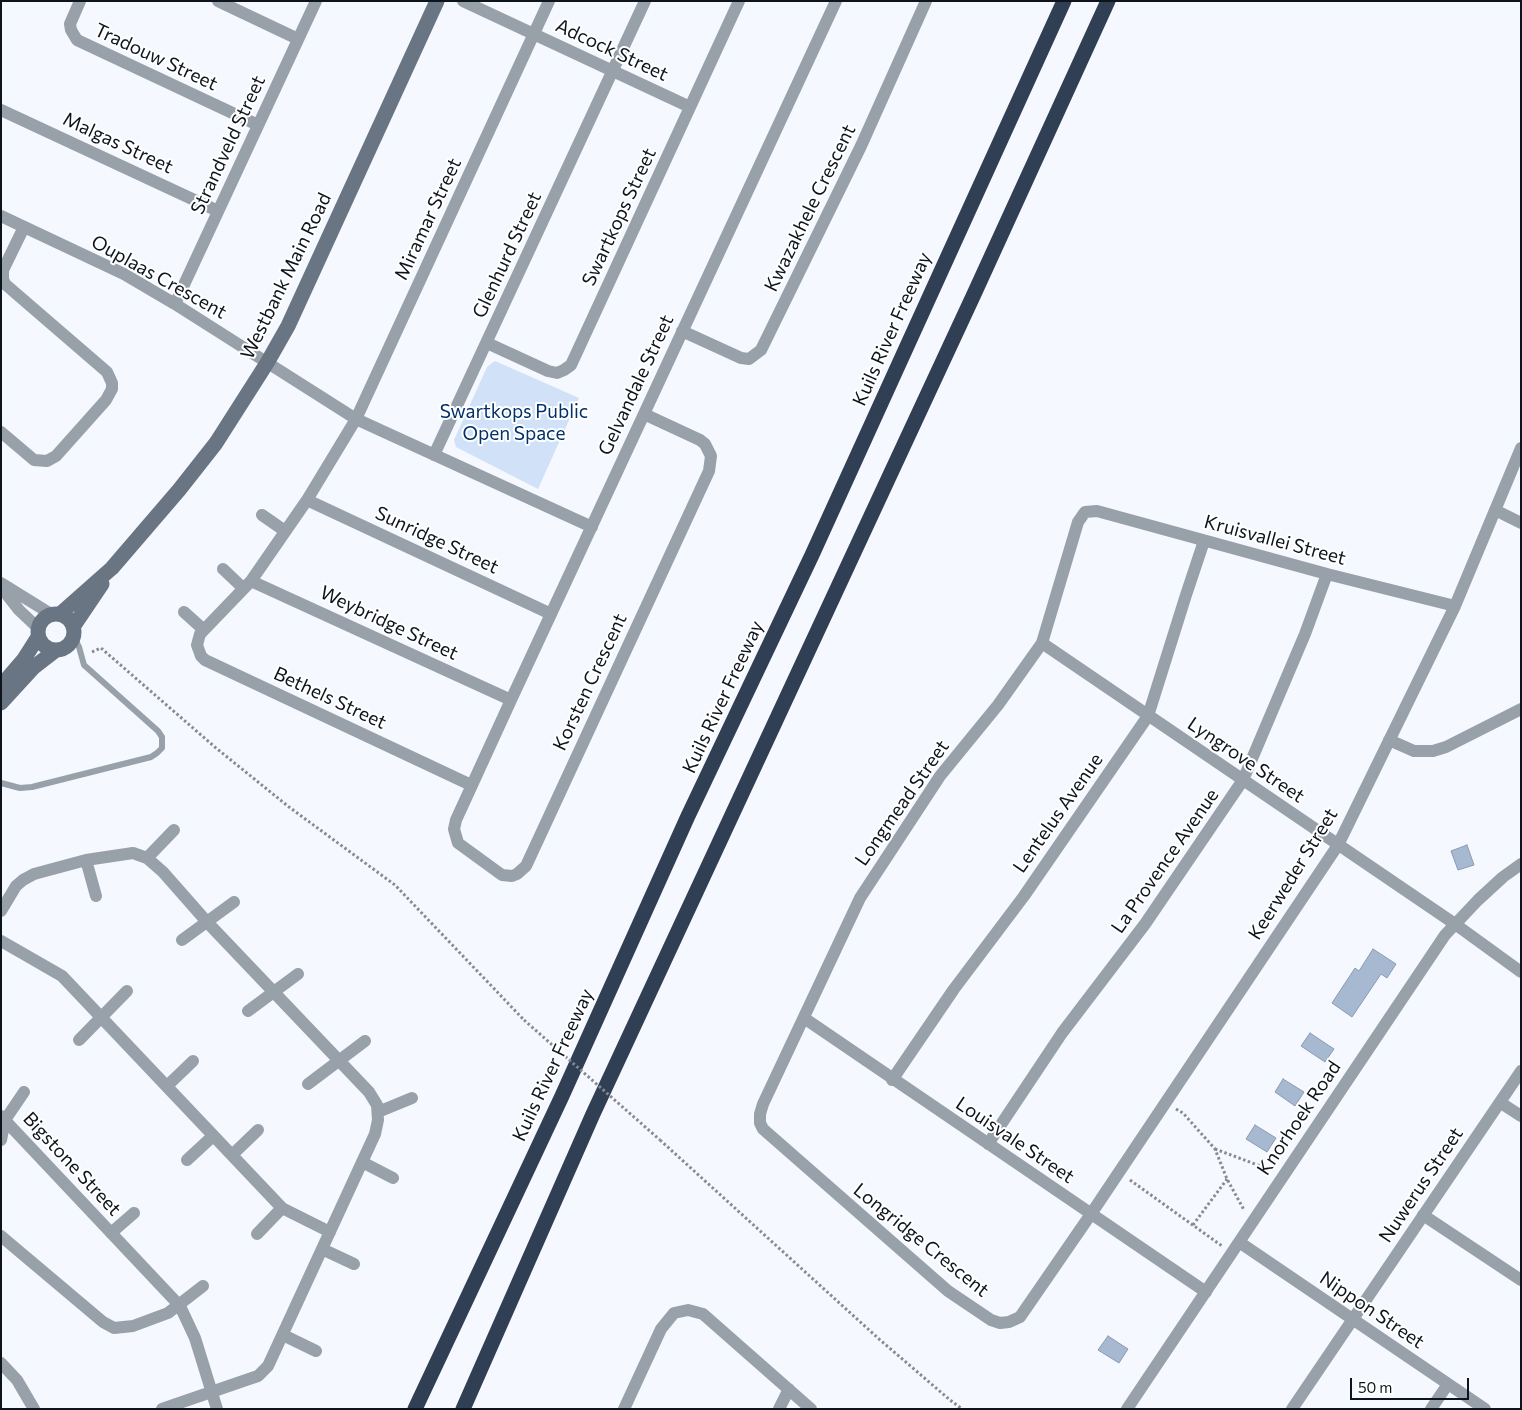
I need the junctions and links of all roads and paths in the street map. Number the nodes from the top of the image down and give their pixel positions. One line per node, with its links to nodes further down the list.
1 (80, 1): 18 (street, Tradouw Street)
2 (218, 1): 14 (street)
3 (316, 1): 14 (street, Strandveld Street)
4 (438, 1): 25 (street, Westbank Main Road)
5 (463, 1): 13 (street, Adcock Street)
6 (550, 1): 13 (street, Miramar Street)
7 (646, 1): 15 (street, Glenhurd Street)
8 (740, 1): 16 (street, Swartkops Street)
9 (836, 1): 23 (street, Gelvandale Street)
10 (926, 1): 23 (street, Kwazakhele Crescent)
11 (1064, 1): 138 (highway, Kuils River Freeway)
12 (1108, 1): 139 (highway)
13 (534, 34): 15 (street, Adcock Street); 27 (street, Miramar Street)
14 (298, 39): 18 (street, Strandveld Street)
15 (613, 71): 16 (street, Adcock Street); 24 (street, Glenhurd Street)
16 (690, 107): 24 (street, Swartkops Street)
17 (1, 110): 19 (street, Malgas Street)
18 (258, 125): 19 (street, Strandveld Street)
19 (218, 211): 22 (street, Strandveld Street)
20 (1, 216): 21 (street, Ouplaas Crescent)
21 (24, 227): 22 (street, Ouplaas Crescent); 28 (street)
22 (175, 304): 25 (street, Ouplaas Crescent)
23 (682, 331): 26 (street, Gelvandale Street)
24 (487, 343): 30 (street, Glenhurd Street)
25 (268, 363): 27 (street, Ouplaas Crescent); 39 (street, Westbank Main Road)
26 (644, 414): 36 (street, Gelvandale Street); 63 (street, Korsten Crescent)
27 (356, 419): 30 (street, Ouplaas Crescent); 31 (street)
28 (1, 432)
29 (1521, 448): 32 (street, Keerweder Street)
30 (434, 455): 36 (street, Ouplaas Crescent)
31 (307, 500): 37 (street); 48 (street, Sunridge Street)
32 (1495, 510): 35 (street); 45 (street, Keerweder Street)
33 (1085, 512): 38 (street, Kruisvallei Street); 52 (street, Longmead Street)
34 (262, 516): 37 (street)
35 (1521, 523)
36 (592, 527): 48 (street, Gelvandale Street)
37 (285, 531): 43 (street)
38 (1204, 541): 41 (street, Kruisvallei Street); 59 (street, Lentelus Avenue)
39 (112, 568): 47 (street, Westbank Main Road); 50 (street, Westbank Main Road)
40 (223, 569): 43 (street)
41 (1327, 574): 45 (street, Kruisvallei Street); 61 (street, La Provence Avenue)
42 (1, 583): 47 (street)
43 (247, 584): 49 (street); 56 (street, Weybridge Street)
44 (1, 587): 51 (street)
45 (1456, 606): 60 (street, Keerweder Street)
46 (184, 612): 49 (street)
47 (55, 614): 50 (street); 51 (street)
48 (551, 614): 56 (street, Gelvandale Street)
49 (204, 630): 63 (street, Bethels Street)
50 (73, 631): 53 (street); 62 (lane)
51 (38, 632): 53 (street); 55 (street)
52 (1042, 643): 59 (street, Lyngrove Street); 82 (street, Longmead Street)
53 (56, 650): 57 (street)
54 (87, 654): 143 (path, bridge)
55 (1, 686)
56 (511, 700): 63 (street, Gelvandale Street)
57 (1, 703)
58 (1521, 709): 60 (street)
59 (1148, 716): 61 (street, Lyngrove Street); 88 (street, Lentelus Avenue)
60 (1389, 740): 65 (street, Keerweder Street)
61 (1243, 780): 65 (street, Lyngrove Street); 102 (street, La Provence Avenue)
62 (1, 783)
63 (472, 785)
64 (174, 830): 66 (street)
65 (1338, 845): 73 (street, Lyngrove Street); 93 (street, Keerweder Street)
66 (147, 858): 67 (street); 72 (street)
67 (86, 860): 69 (street); 71 (street)
68 (1521, 864): 73 (street, Knorhoek Road)
69 (96, 896)
70 (234, 902): 72 (street)
71 (1, 911)
72 (207, 922): 74 (street); 79 (street)
73 (1455, 924): 76 (street, Lyngrove Street); 108 (street, Knorhoek Road)
74 (182, 940)
75 (1, 941): 81 (street)
76 (1521, 972)
77 (298, 974): 79 (street)
78 (127, 991): 81 (street)
79 (274, 991): 80 (street); 85 (street)
80 (248, 1011)
81 (102, 1017): 83 (street); 90 (street)
82 (804, 1018): 88 (street, Louisvale Street); 98 (street, Longmead Street)
83 (79, 1040)
84 (364, 1041): 85 (street)
85 (339, 1061): 89 (street); 95 (street)
86 (193, 1062): 90 (street)
87 (1521, 1071): 94 (street, Nuwerus Street)
88 (892, 1080): 102 (street, Louisvale Street)
89 (308, 1084)
90 (167, 1086): 100 (street)
91 (24, 1092): 97 (street, Bigstone Street)
92 (412, 1098): 95 (street)
93 (1166, 1102): 103 (path); 107 (street, Keerweder Street)
94 (1501, 1103): 96 (street); 114 (street, Nuwerus Street)
95 (378, 1112): 106 (street)
96 (1521, 1116)
97 (3, 1118): 101 (street); 118 (street, Bigstone Street)
98 (760, 1123): 113 (street, Longridge Crescent)
99 (258, 1130): 104 (street)
100 (213, 1136): 104 (street); 105 (street)
101 (1, 1140)
102 (988, 1144): 113 (street, Louisvale Street)
103 (1215, 1149): 108 (path); 110 (path)
104 (232, 1155): 111 (street)
105 (187, 1160)
106 (362, 1162): 109 (street); 117 (street)
107 (1119, 1172): 113 (street, Keerweder Street); 116 (path)
108 (1283, 1174): 115 (street, Knorhoek Road)
109 (393, 1178)
110 (1227, 1179): 115 (path); 116 (path)
111 (282, 1208): 117 (street); 119 (street)
112 (134, 1213): 118 (street, Bigstone Street)
113 (1091, 1214): 126 (street, Louisvale Street)
114 (1423, 1215): 124 (street); 128 (street, Nuwerus Street)
115 (1254, 1219): 121 (street, Knorhoek Road)
116 (1193, 1225): 121 (path)
117 (330, 1232): 122 (street)
118 (111, 1233): 127 (street, Bigstone Street)
119 (257, 1234)
120 (1, 1236): 127 (street)
121 (1235, 1248): 126 (street, Knorhoek Road); 128 (street, Nippon Street)
122 (322, 1249): 123 (street); 129 (street)
123 (354, 1264)
124 (1521, 1280)
125 (202, 1286): 127 (street)
126 (1206, 1292): 144 (street, Knorhoek Road)
127 (180, 1306): 134 (street, Bigstone Street)
128 (1352, 1319): 132 (street, Nippon Street); 145 (street, Nuwerus Street)
129 (283, 1335): 130 (street); 134 (street)
130 (316, 1350)
131 (1, 1363): 135 (street)
132 (1448, 1384): 146 (street); 147 (street, Nippon Street)
133 (789, 1389): 140 (street); 141 (street); 142 (street)
134 (213, 1392): 136 (street); 137 (street, Bigstone Street)
135 (34, 1409)
136 (162, 1409)
137 (217, 1409)
138 (415, 1409)
139 (463, 1409)
140 (624, 1409)
141 (779, 1409)
142 (811, 1409)
143 (962, 1409)
144 (1126, 1409)
145 (1292, 1409)
146 (1431, 1409)
147 (1485, 1409)

